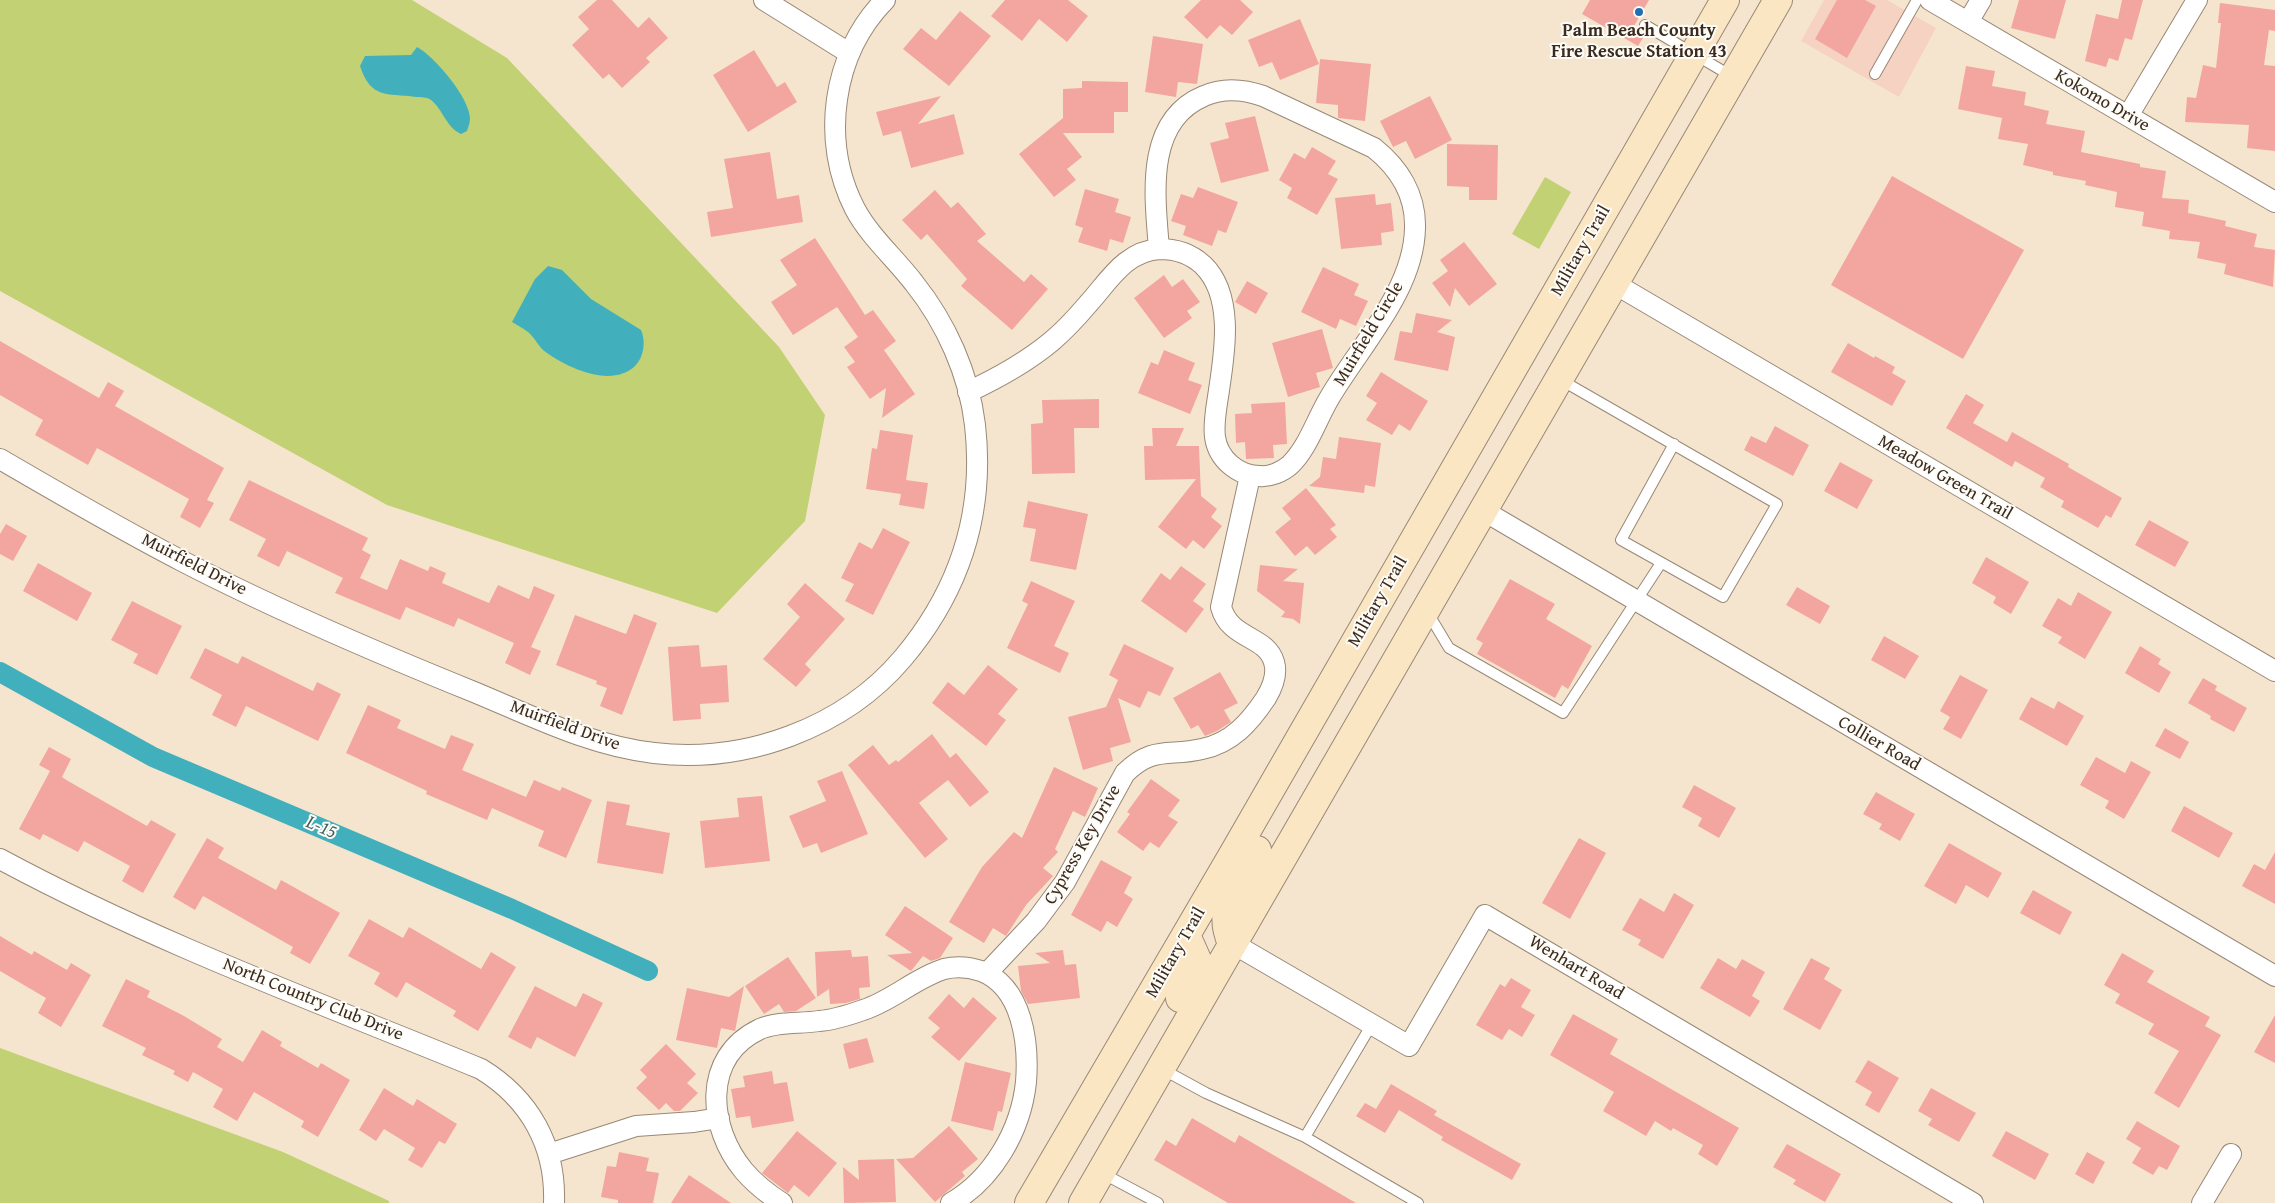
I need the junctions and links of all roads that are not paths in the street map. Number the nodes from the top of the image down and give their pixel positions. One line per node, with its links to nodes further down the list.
1 (764, 0): 11 (street)
2 (885, 0): 11 (street, Muirfield Drive)
3 (1725, 0): 12 (main road, Military Trail)
4 (1778, 0): 14 (main road)
5 (1917, 0): 13 (lane)
6 (1930, 0): 9 (street, Kokomo Drive)
7 (1981, 0): 9 (street)
8 (2197, 0): 15 (street)
9 (1968, 22): 15 (street, Kokomo Drive)
10 (1645, 25): 12 (lane)
11 (849, 53): 20 (street, Muirfield Drive)
12 (1694, 54): 14 (lane); 29 (main road, Military Trail)
13 (1875, 74)
14 (1734, 77): 18 (main road)
15 (2128, 116): 16 (street, Kokomo Drive)
16 (2275, 202)
17 (1159, 249): 20 (street); 23 (street); 23 (street, Muirfield Circle)
18 (1615, 284): 19 (main road); 28 (street, Meadow Green Trail)
19 (1560, 379): 21 (lane); 24 (main road)
20 (968, 392): 22 (street, Muirfield Drive)
21 (1674, 444): 25 (lane); 25 (lane)
22 (0, 460)
23 (1250, 476): 33 (street, Cypress Key Drive)
24 (1484, 511): 26 (street, Collier Road); 27 (main road)
25 (1661, 563): 26 (lane)
26 (1636, 602): 27 (lane); 34 (street, Collier Road)
27 (1426, 610): 32 (main road)
28 (2275, 671)
29 (1328, 688): 31 (main road, Military Trail); 32 (main road)
30 (0, 859): 39 (street, North Country Club Drive)
31 (1186, 935): 41 (main road); 45 (main road, Military Trail)
32 (1232, 943): 35 (street, Wenhart Road); 36 (main road)
33 (987, 973): 37 (street); 44 (street)
34 (2275, 976)
35 (1372, 1024): 38 (lane); 49 (street, Wenhart Road)
36 (1161, 1068): 38 (lane); 41 (main road)
37 (718, 1118): 39 (street); 43 (street)
38 (1305, 1137): 48 (lane)
39 (549, 1154): 42 (street, North Country Club Drive)
40 (2231, 1154): 50 (street)
41 (1107, 1162): 46 (main road); 47 (lane)
42 (554, 1203)
43 (782, 1203)
44 (951, 1203)
45 (1029, 1203)
46 (1083, 1203)
47 (1158, 1203)
48 (1418, 1203)
49 (1973, 1203)
50 (2202, 1203)

